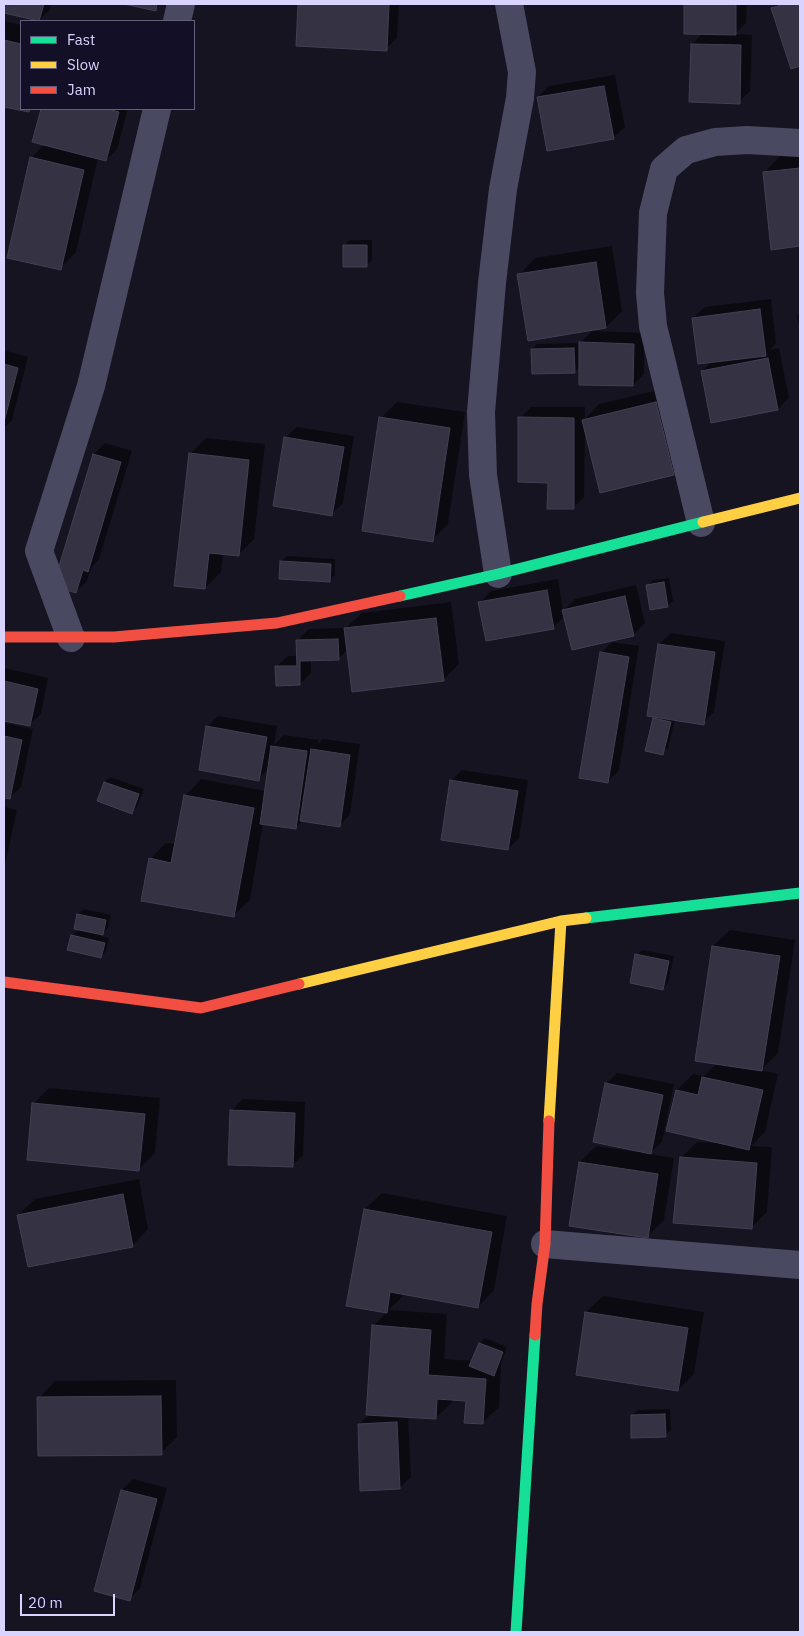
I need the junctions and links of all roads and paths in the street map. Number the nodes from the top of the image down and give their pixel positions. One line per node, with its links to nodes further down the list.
1 (182, 4): 3 (street)
2 (509, 4): 8 (street)
3 (177, 20)
4 (157, 110): 10 (street)
5 (800, 143): 7 (street)
6 (800, 498): 7 (street)
7 (701, 523): 8 (street)
8 (498, 574): 10 (street)
9 (4, 637): 10 (street)
10 (71, 638)
11 (800, 893): 12 (street)
12 (561, 921): 13 (street); 14 (street)
13 (4, 982)
14 (545, 1244): 15 (street); 16 (street)
15 (800, 1265)
16 (516, 1632)

